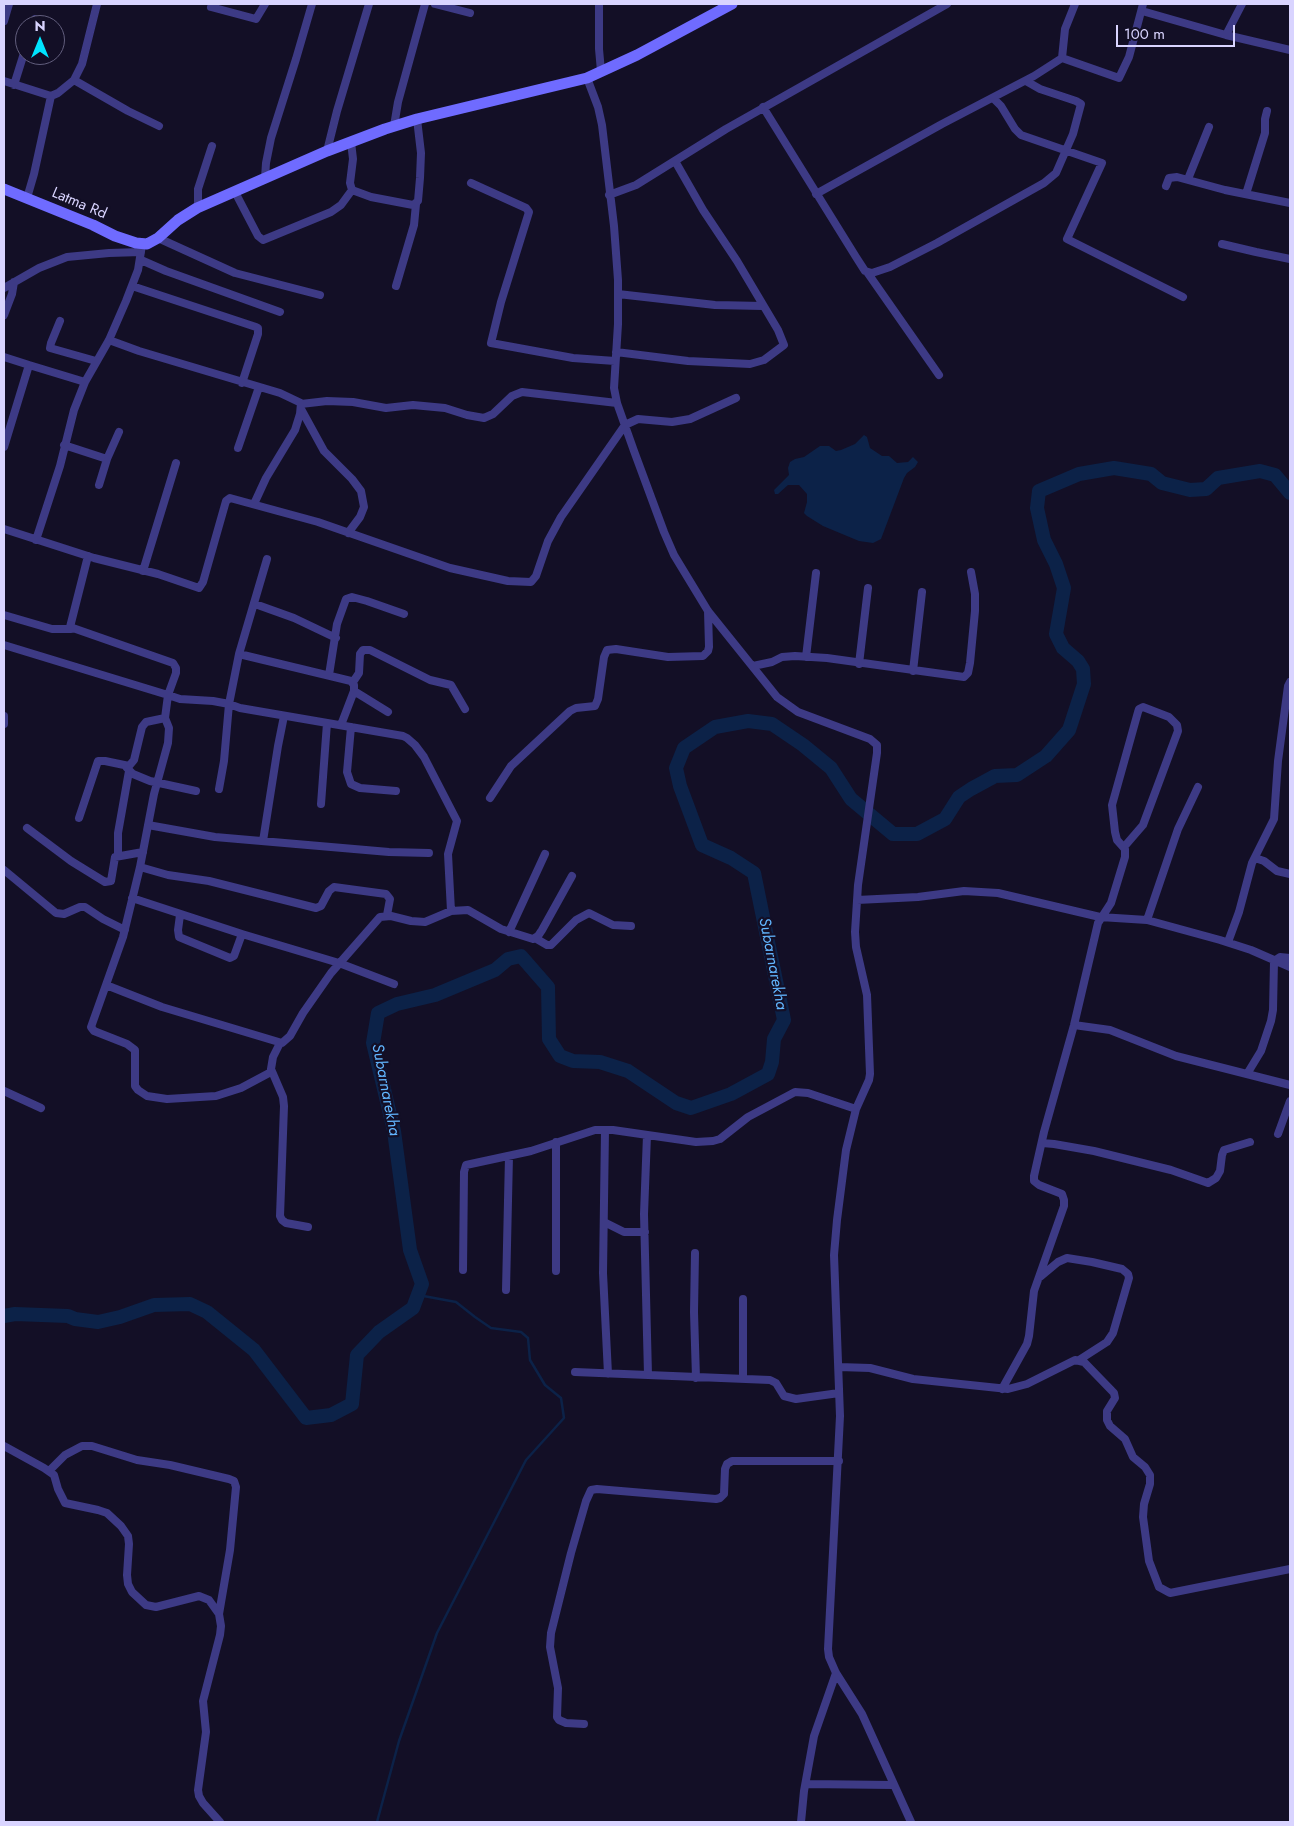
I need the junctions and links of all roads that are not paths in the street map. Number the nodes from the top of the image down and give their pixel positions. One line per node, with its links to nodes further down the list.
1 (9, 4): 16 (street)
2 (96, 4): 23 (street)
3 (265, 4): 13 (street)
4 (312, 4): 40 (street)
5 (369, 4): 37 (street)
6 (425, 4): 33 (street)
7 (435, 4): 15 (street)
8 (599, 4): 21 (street)
9 (732, 4): 21 (street)
10 (947, 4): 29 (street)
11 (1075, 4): 19 (street)
12 (1242, 4): 17 (street)
13 (212, 7)
14 (1142, 7): 17 (street); 19 (street)
15 (470, 13)
16 (4, 20)
17 (1226, 35): 18 (street)
18 (1290, 50)
19 (1062, 58): 25 (street)
20 (20, 65): 26 (street)
21 (601, 72): 22 (street)
22 (587, 78): 31 (street); 49 (street)
23 (74, 80): 27 (street); 32 (street)
24 (4, 81): 26 (street)
25 (1026, 81): 28 (street); 38 (street)
26 (14, 85): 27 (street)
27 (51, 96): 50 (street)
28 (993, 98): 38 (street); 47 (street)
29 (763, 108): 39 (street); 47 (street)
30 (1267, 111): 48 (street)
31 (417, 119): 33 (street); 52 (street)
32 (159, 126)
33 (394, 126): 35 (street)
34 (1209, 128): 41 (street)
35 (351, 142): 37 (street); 45 (street)
36 (212, 146): 53 (street)
37 (327, 151): 40 (street)
38 (1065, 151): 58 (street); 65 (street)
39 (675, 161): 49 (street); 66 (street)
40 (265, 178): 46 (street)
41 (1188, 179): 43 (street); 48 (street)
42 (471, 183): 74 (street)
43 (1166, 186)
44 (4, 189): 50 (street, Latma Rd)
45 (352, 190): 46 (street); 52 (street)
46 (235, 192): 53 (street)
47 (816, 194): 58 (street)
48 (1246, 194): 51 (street)
49 (610, 195): 64 (street)
50 (27, 198): 56 (street, Latma Rd)
51 (1290, 203)
52 (416, 204): 61 (street)
53 (198, 207): 54 (street)
54 (158, 238): 56 (street); 63 (street)
55 (1222, 244): 57 (street)
56 (141, 252): 59 (street); 60 (street); 67 (street)
57 (1290, 259)
58 (867, 272): 76 (street)
59 (14, 282): 62 (street); 68 (street)
60 (132, 286): 70 (street); 78 (street)
61 (396, 286)
62 (4, 288)
63 (320, 294)
64 (618, 294): 66 (street); 71 (street)
65 (1183, 297)
66 (763, 306): 71 (street)
67 (280, 312)
68 (4, 315)
69 (60, 321): 73 (street)
70 (109, 340): 73 (street); 78 (street)
71 (616, 352): 74 (street)
72 (4, 356): 75 (street)
73 (96, 361): 77 (street)
74 (615, 361): 81 (street)
75 (29, 365): 77 (street); 86 (street)
76 (939, 375)
77 (85, 382): 85 (street)
78 (242, 382): 79 (street)
79 (259, 387): 82 (street); 87 (street)
80 (736, 398): 83 (street)
81 (617, 403): 82 (street); 83 (street)
82 (301, 407): 91 (street); 93 (street)
83 (625, 425): 93 (street); 103 (street)
84 (119, 432): 88 (street)
85 (64, 445): 88 (street); 94 (street)
86 (4, 447)
87 (238, 448)
88 (107, 459): 90 (street)
89 (176, 463): 97 (street)
90 (99, 485)
91 (254, 504): 93 (street); 97 (street)
92 (4, 529): 94 (street)
93 (348, 533)
94 (36, 540): 95 (street)
95 (88, 556): 97 (street); 106 (street)
96 (268, 559): 102 (street)
97 (143, 570)
98 (971, 572): 113 (street)
99 (816, 573): 110 (street)
100 (868, 588): 111 (street)
101 (922, 592): 113 (street)
102 (255, 604): 107 (street); 109 (street)
103 (708, 611): 112 (street); 134 (street)
104 (404, 614): 107 (street)
105 (4, 615): 106 (street)
106 (71, 628): 117 (street)
107 (336, 638): 114 (street)
108 (4, 645): 117 (street)
109 (239, 654): 114 (street); 118 (street)
110 (806, 657): 111 (street); 112 (street)
111 (859, 664): 113 (street)
112 (753, 666): 151 (street)
113 (913, 671)
114 (329, 675): 116 (street)
115 (1290, 682): 145 (street)
116 (354, 686): 119 (street); 120 (street); 126 (street)
117 (168, 695): 118 (street); 123 (street)
118 (229, 704): 122 (street); 131 (street)
119 (465, 709)
120 (388, 712)
121 (4, 716): 125 (street)
122 (284, 716): 124 (street); 139 (street)
123 (165, 718): 128 (street); 129 (street)
124 (327, 723): 126 (street); 135 (street)
125 (4, 724)
126 (342, 725): 127 (street)
127 (352, 727): 133 (street); 152 (street)
128 (127, 769): 129 (street); 136 (street); 144 (street)
129 (158, 783): 132 (street); 137 (street)
130 (1198, 787): 156 (street)
131 (218, 788)
132 (196, 791)
133 (396, 791)
134 (490, 798)
135 (321, 804)
136 (79, 818)
137 (148, 825): 139 (street); 141 (street)
138 (27, 828): 144 (street)
139 (263, 841): 142 (street)
140 (1124, 847): 140 (street); 155 (street)
141 (144, 852): 144 (street); 146 (street)
142 (429, 853)
143 (545, 854): 159 (street)
144 (118, 856)
145 (1255, 858): 148 (street); 162 (street)
146 (140, 867): 150 (street); 154 (street)
147 (4, 870): 158 (street)
148 (1290, 874)
149 (572, 876): 161 (street)
150 (132, 898): 153 (street); 158 (street)
151 (857, 900): 155 (street); 177 (street)
152 (451, 911): 154 (street); 159 (street)
153 (180, 914): 160 (street); 160 (street)
154 (387, 916): 165 (street)
155 (1100, 917): 156 (street); 169 (street)
156 (1147, 920): 162 (street)
157 (631, 926): 161 (street)
158 (125, 930): 168 (street)
159 (510, 932): 161 (street)
160 (242, 934): 165 (street)
161 (535, 938)
162 (1228, 942): 164 (street)
163 (1290, 958): 164 (street)
164 (1274, 961): 166 (street); 172 (street)
165 (339, 964): 167 (street); 170 (street)
166 (1290, 967)
167 (394, 984)
168 (106, 986): 170 (street); 171 (street)
169 (1074, 1025): 172 (street); 184 (street)
170 (280, 1044): 171 (street)
171 (271, 1072): 187 (street)
172 (1247, 1074): 173 (street)
173 (1290, 1085)
174 (4, 1091): 176 (street)
175 (1290, 1102): 178 (street)
176 (42, 1108)
177 (856, 1110): 181 (street); 196 (street)
178 (1288, 1112): 180 (street)
179 (605, 1130): 181 (street); 182 (street); 186 (street)
180 (1278, 1134)
181 (647, 1135): 188 (street)
182 (556, 1142): 185 (street); 191 (street)
183 (1250, 1142): 184 (street)
184 (1042, 1143): 192 (street)
185 (509, 1156): 190 (street); 193 (street)
186 (604, 1222): 188 (street); 198 (street)
187 (308, 1227)
188 (645, 1232): 199 (street)
189 (695, 1252): 200 (street)
190 (463, 1270)
191 (556, 1271)
192 (1038, 1278): 195 (street); 202 (street)
193 (506, 1290)
194 (742, 1299): 201 (street)
195 (1079, 1360): 202 (street); 207 (street)
196 (839, 1367): 202 (street); 203 (street)
197 (574, 1372): 198 (street)
198 (608, 1374): 199 (street)
199 (648, 1375): 200 (street)
200 (696, 1378): 201 (street)
201 (743, 1379): 203 (street)
202 (1002, 1389)
203 (839, 1393): 205 (street)
204 (4, 1446): 206 (street)
205 (839, 1460): 209 (street); 210 (street)
206 (49, 1471): 208 (street); 208 (street)
207 (1290, 1569)
208 (219, 1614): 213 (street)
209 (836, 1673): 211 (street); 212 (street)
210 (584, 1724)
211 (806, 1784): 212 (street); 214 (street)
212 (893, 1785): 215 (street)
213 (220, 1822)
214 (801, 1822)
215 (911, 1822)

